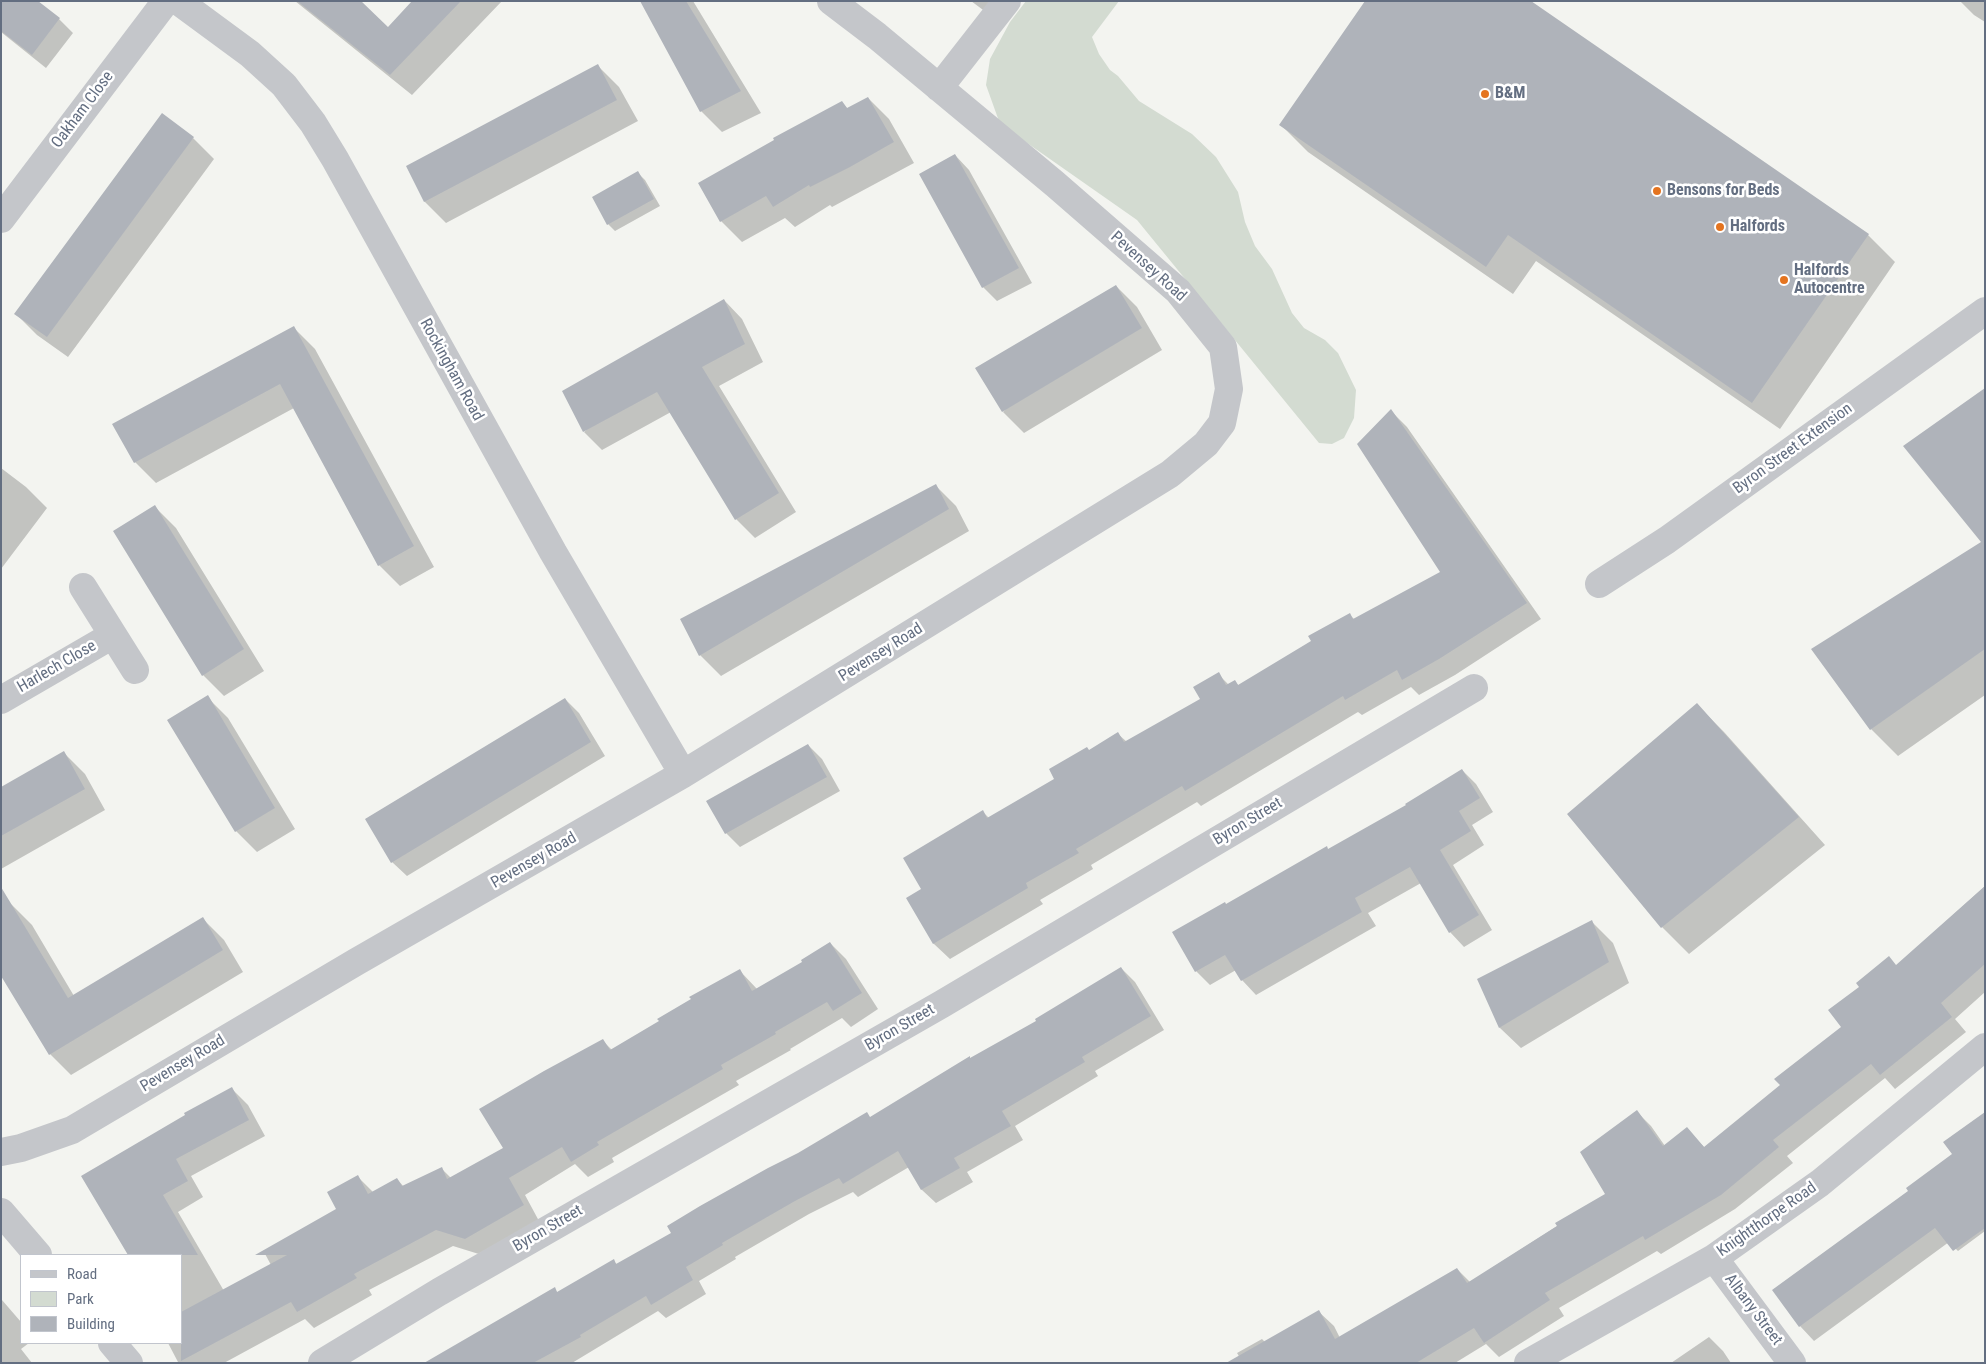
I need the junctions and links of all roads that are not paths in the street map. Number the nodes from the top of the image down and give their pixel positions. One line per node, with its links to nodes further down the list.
1 (166, 1): 6 (street, Oakham Close)
2 (178, 1): 14 (street, Rockingham Road)
3 (832, 1): 5 (street, Pevensey Road)
4 (1007, 1): 5 (street)
5 (939, 88): 14 (street, Pevensey Road)
6 (1, 219)
7 (1985, 311): 8 (street, Byron Street Extension)
8 (1599, 584)
9 (83, 587): 10 (street)
10 (113, 635): 11 (street); 13 (street, Harlech Close)
11 (135, 670)
12 (1474, 688): 22 (street, Byron Street)
13 (1, 700)
14 (683, 774): 16 (street, Pevensey Road)
15 (1985, 1047): 19 (street, Knightthorpe Road)
16 (1, 1152)
17 (1, 1212): 18 (street)
18 (37, 1254)
19 (1714, 1258): 23 (street, Knightthorpe Road); 24 (street, Albany Street)
20 (113, 1344): 21 (street)
21 (129, 1363)
22 (322, 1363)
23 (1528, 1363)
24 (1792, 1363)

